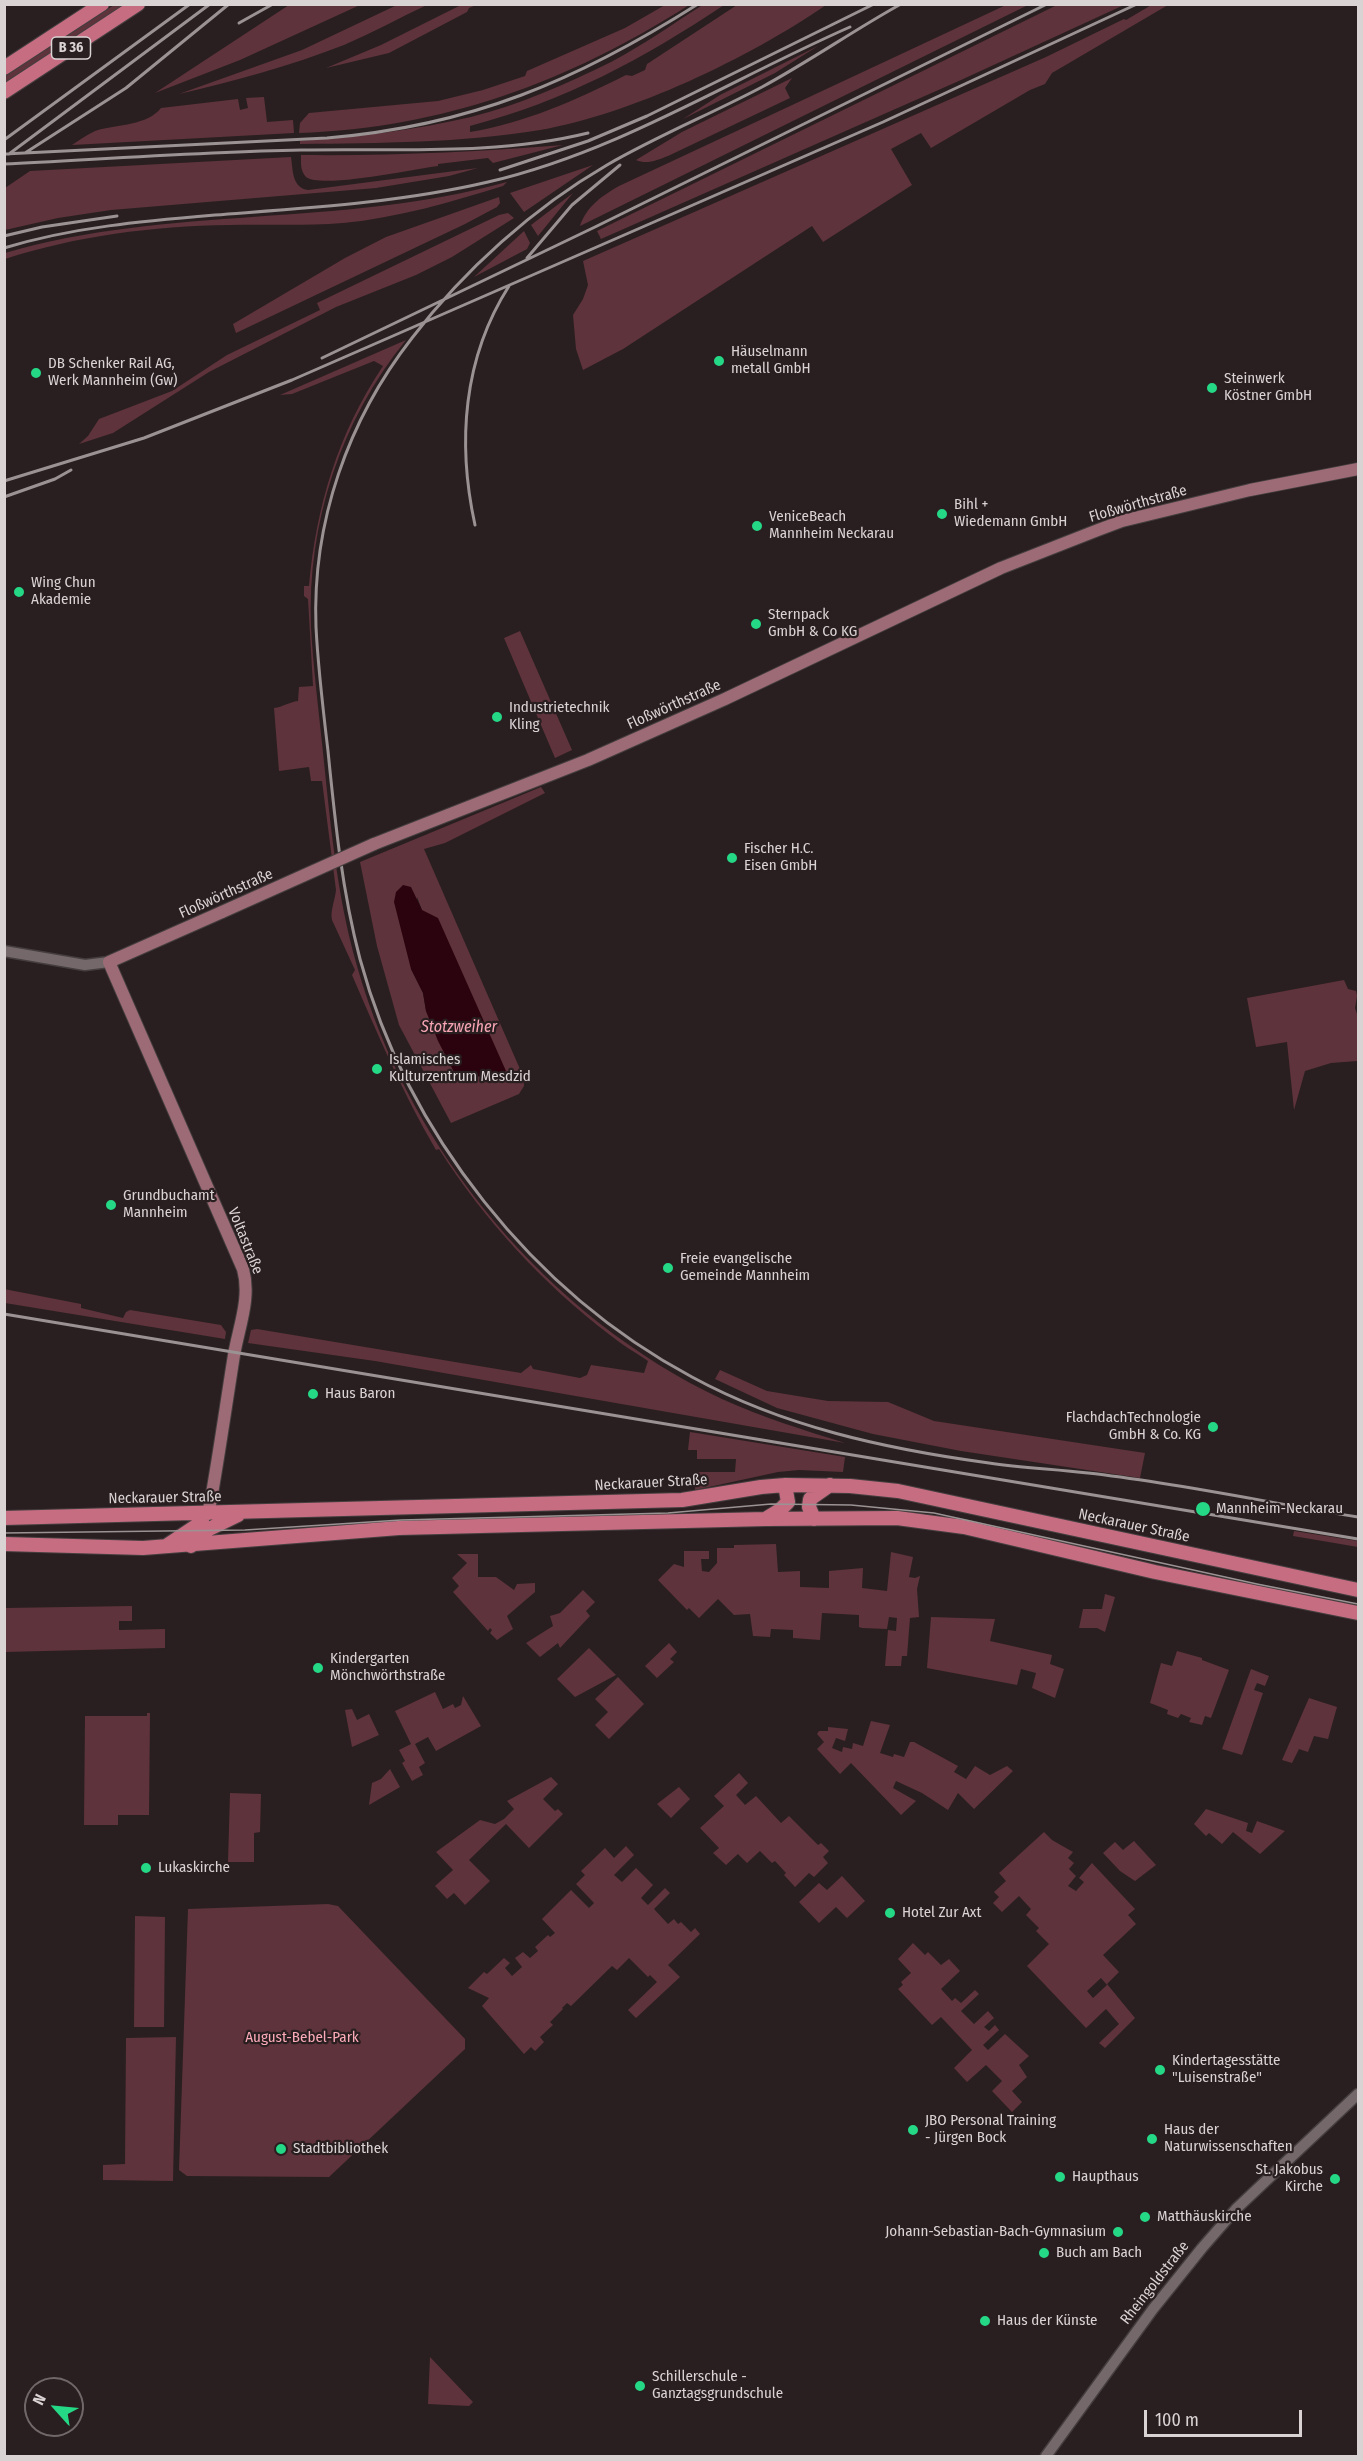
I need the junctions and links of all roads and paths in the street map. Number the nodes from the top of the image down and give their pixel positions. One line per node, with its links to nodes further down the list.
1 (102, 4): 3 (main road, B 36)
2 (138, 4): 4 (main road, B 36)
3 (4, 68)
4 (4, 92)
5 (1359, 469): 7 (main road, Floßwörthstraße, bridge)
6 (4, 951): 7 (street, Floßwörthstraße)
7 (109, 962): 11 (main road, Voltastraße)
8 (784, 1485): 9 (main road, Neckarauer Straße); 10 (main road, Neckarauer Straße); 14 (main road)
9 (830, 1485): 13 (main road); 21 (main road, Neckarauer Straße)
10 (240, 1513): 11 (main road, Neckarauer Straße); 16 (main road)
11 (207, 1514): 12 (main road, Neckarauer Straße); 15 (main road); 16 (main road)
12 (4, 1518)
13 (814, 1518): 14 (main road); 22 (main road)
14 (765, 1519): 18 (main road)
15 (196, 1528): 19 (main road); 20 (main road)
16 (210, 1528): 18 (main road); 19 (main road)
17 (4, 1544): 20 (main road)
18 (222, 1544): 19 (main road)
19 (191, 1546): 20 (main road)
20 (164, 1547)
21 (1359, 1590)
22 (1359, 1613)
23 (1359, 2094): 25 (street, Rheingoldstraße)
24 (1359, 2105): 25 (street, Rheingoldstraße)
25 (1333, 2120): 26 (street, Rheingoldstraße)
26 (1046, 2457)

